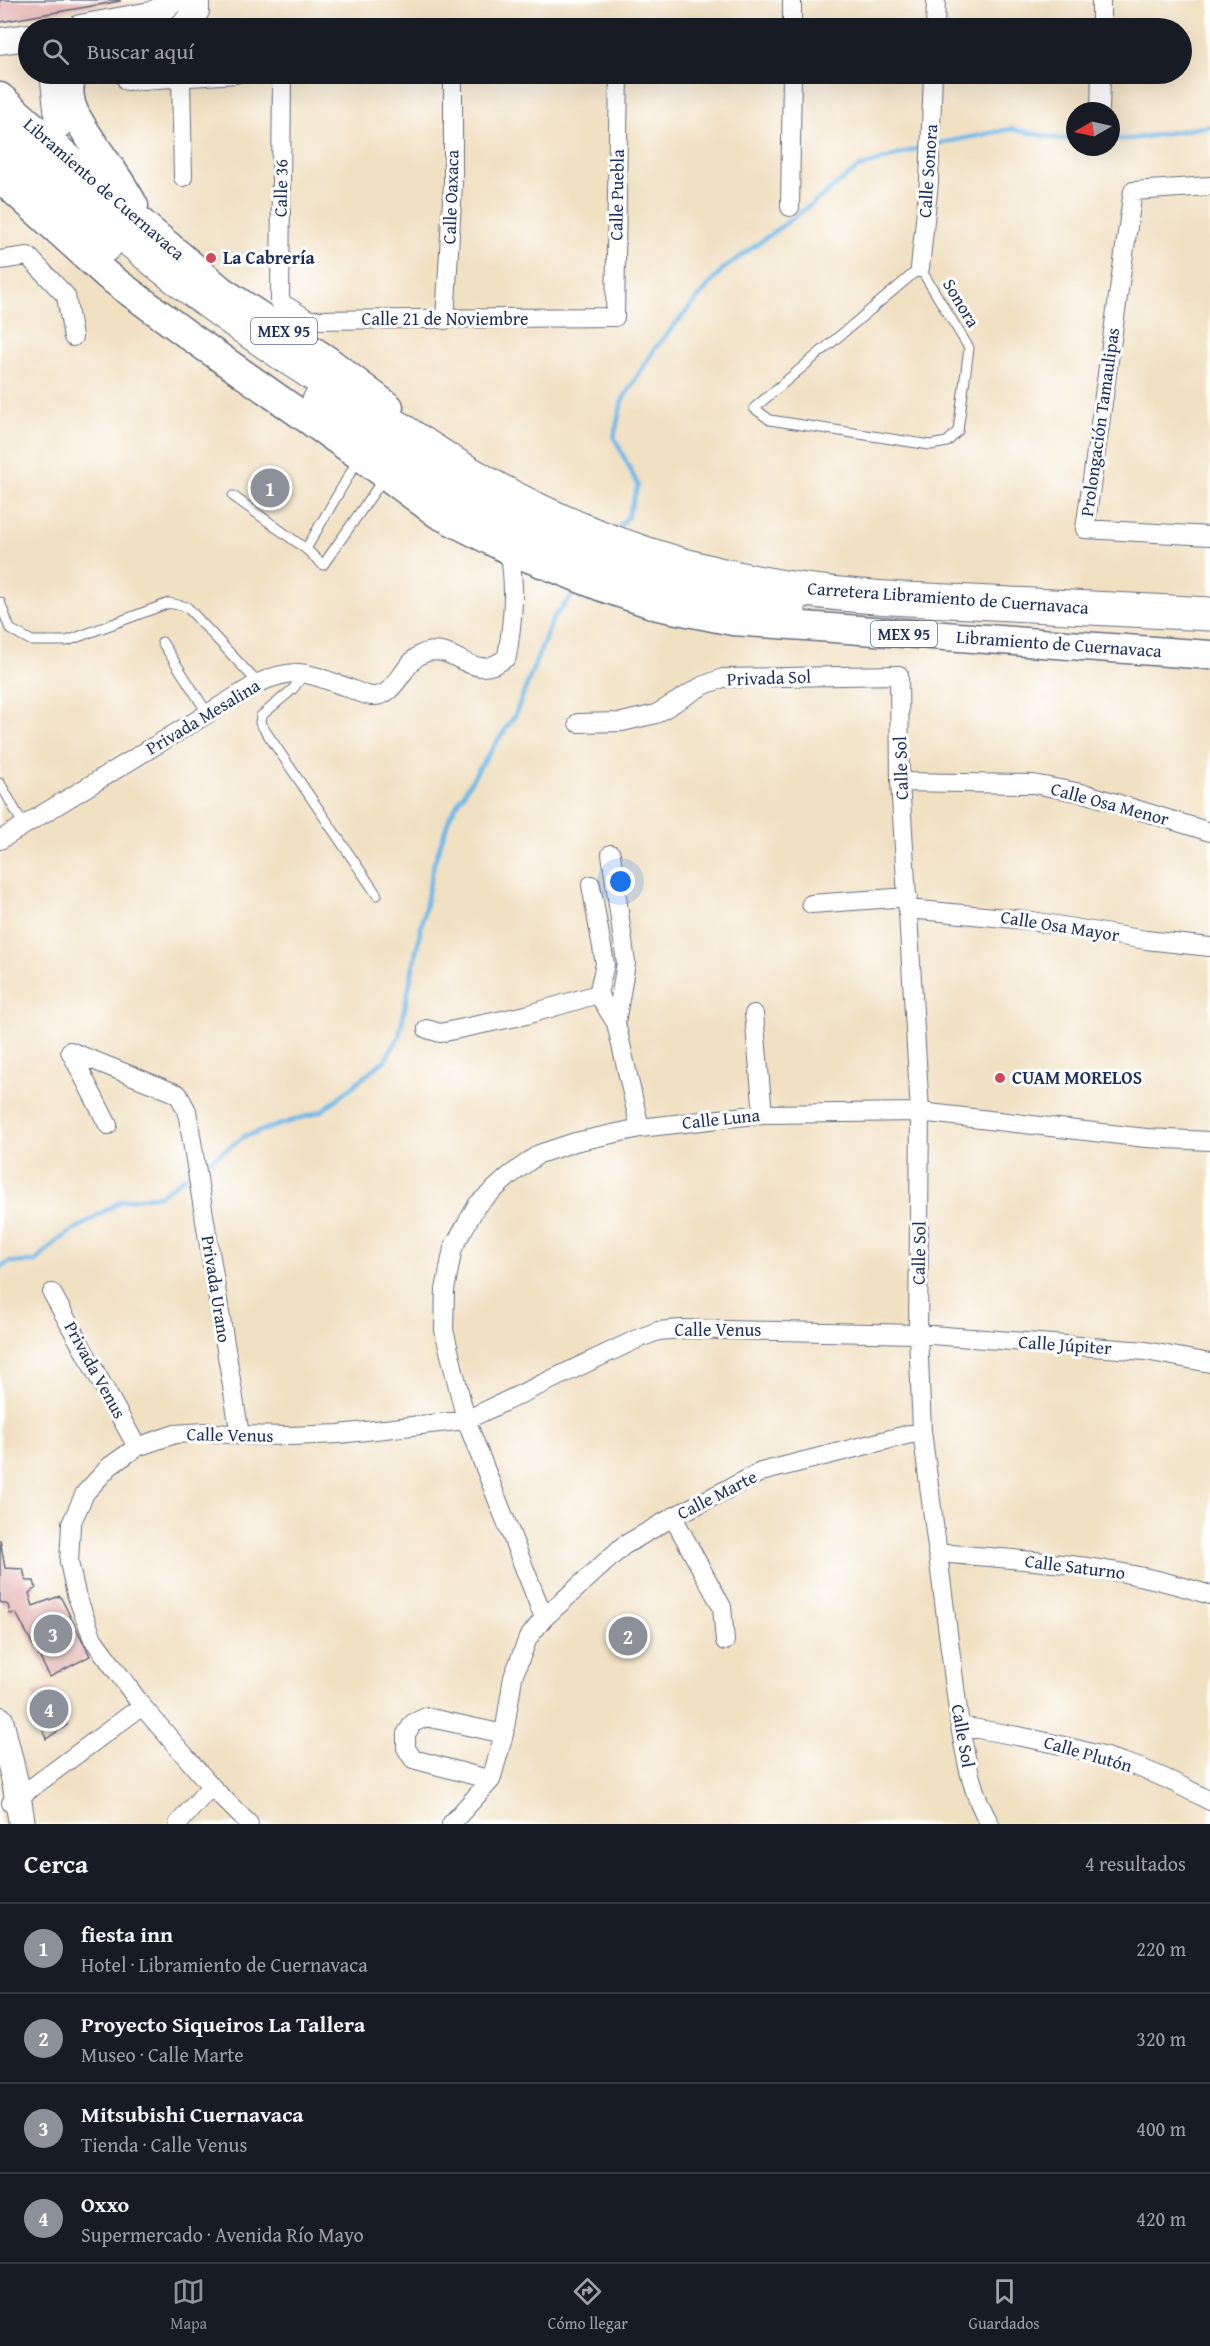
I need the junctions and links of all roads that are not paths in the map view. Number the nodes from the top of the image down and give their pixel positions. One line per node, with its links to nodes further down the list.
1 (172, 0): 6 (street)
2 (196, 0): 7 (street)
3 (792, 0): 8 (street)
4 (936, 0): 9 (street)
5 (1101, 0): 10 (street)
6 (146, 18)
7 (191, 18)
8 (792, 18)
9 (935, 18)
10 (1101, 18)
11 (18, 38): 12 (street)
12 (0, 41)
13 (0, 75): 26 (main road)
14 (54, 84): 26 (street)
15 (71, 84): 34 (main road)
16 (181, 84): 29 (street)
17 (282, 84): 38 (street, Calle 36)
18 (453, 84): 40 (street, Calle Oaxaca)
19 (619, 84): 39 (street, Calle Puebla)
20 (792, 84): 33 (street)
21 (933, 84): 37 (street, Calle Sonora)
22 (1101, 84): 24 (street)
23 (0, 97): 34 (main road, Libramiento de Cuernavaca / MEX 95)
24 (1100, 102)
25 (0, 120): 45 (highway, Carretera Libramiento de Cuernavaca / MEX 95)
26 (59, 125): 28 (main road)
27 (0, 154): 49 (highway, Carretera Libramiento de Cuernavaca / MEX 95)
28 (90, 157)
29 (183, 177)
30 (0, 178): 42 (main road, MEX 95)
31 (1210, 186): 46 (street, Prolongación Tamaulipas)
32 (0, 194): 35 (main road)
33 (790, 207)
34 (145, 226): 45 (main road, Libramiento de Cuernavaca / MEX 95)
35 (37, 227)
36 (0, 261): 41 (street)
37 (920, 268): 37 (lane, Sonora)
38 (280, 302): 40 (street, Calle 21 de Noviembre)
39 (615, 317): 40 (street, Calle 21 de Noviembre)
40 (445, 320)
41 (73, 337)
42 (360, 456): 43 (main road, MEX 95); 47 (lane)
43 (386, 475): 47 (lane); 48 (main road, MEX 95)
44 (233, 496): 47 (lane)
45 (594, 528): 50 (highway, Carretera Libramiento de Cuernavaca / MEX 95)
46 (1210, 536)
47 (306, 549)
48 (509, 550): 49 (main road, MEX 95); 57 (street, Privada Mesalina)
49 (559, 559): 50 (highway, Carretera Libramiento de Cuernavaca / MEX 95)
50 (615, 559): 51 (main road, MEX 95); 53 (highway, Carretera Libramiento de Cuernavaca / MEX 95); 54 (highway, Carretera Libramiento de Cuernavaca / MEX 95); 56 (main road, Libramiento de Cuernavaca / MEX 95)
51 (1210, 601)
52 (0, 602): 59 (lane)
53 (1210, 614)
54 (1210, 633)
55 (162, 642): 60 (lane)
56 (1210, 654)
57 (306, 673): 59 (street, Privada Mesalina); 69 (lane)
58 (898, 675): 61 (street, Privada Sol); 62 (street, Calle Sol)
59 (258, 683): 60 (street, Privada Mesalina)
60 (208, 714): 64 (street, Privada Mesalina)
61 (578, 723)
62 (900, 782): 65 (street, Calle Osa Menor); 70 (street, Calle Sol)
63 (0, 783): 64 (lane)
64 (24, 826): 66 (street, Privada Mesalina)
65 (1210, 832)
66 (0, 840)
67 (611, 854): 75 (street)
68 (591, 885): 73 (street)
69 (377, 895)
70 (908, 903): 71 (street, Calle Osa Mayor); 72 (street, Calle Osa Mayor); 77 (street, Calle Sol)
71 (812, 904)
72 (1210, 947)
73 (598, 994): 75 (street); 76 (street)
74 (754, 1014): 78 (street)
75 (616, 1023): 80 (street)
76 (427, 1029)
77 (920, 1112): 78 (street, Calle Luna); 81 (street, Calle Luna); 83 (street, Calle Sol)
78 (763, 1114): 80 (street, Calle Luna)
79 (108, 1125): 87 (street, Privada Urano)
80 (640, 1128): 85 (street, Calle Luna)
81 (1210, 1141)
82 (52, 1293): 88 (street, Privada Venus)
83 (918, 1334): 84 (street, Calle Júpiter); 85 (street, Calle Venus); 86 (street, Calle Sol)
84 (1210, 1363)
85 (466, 1420): 87 (street, Calle Venus); 92 (street)
86 (922, 1431): 89 (street, Calle Marte); 90 (street, Calle Sol)
87 (240, 1436): 88 (street, Calle Venus)
88 (137, 1447): 94 (street, Calle Venus)
89 (673, 1517): 92 (street, Calle Marte); 93 (street)
90 (937, 1553): 91 (street, Calle Saturno); 96 (street, Calle Sol)
91 (1210, 1595)
92 (544, 1618): 97 (street)
93 (725, 1641)
94 (142, 1706): 100 (street, Calle Venus); 102 (street)
95 (0, 1720): 102 (street)
96 (960, 1726): 101 (street, Calle Plutón); 106 (street, Calle Sol)
97 (504, 1734): 99 (street); 99 (street)
98 (0, 1763): 102 (street)
99 (491, 1780): 105 (street)
100 (211, 1786): 103 (street, Calle Venus); 104 (street)
101 (1210, 1801)
102 (17, 1809)
103 (240, 1822)
104 (178, 1824)
105 (451, 1824)
106 (990, 1824)

